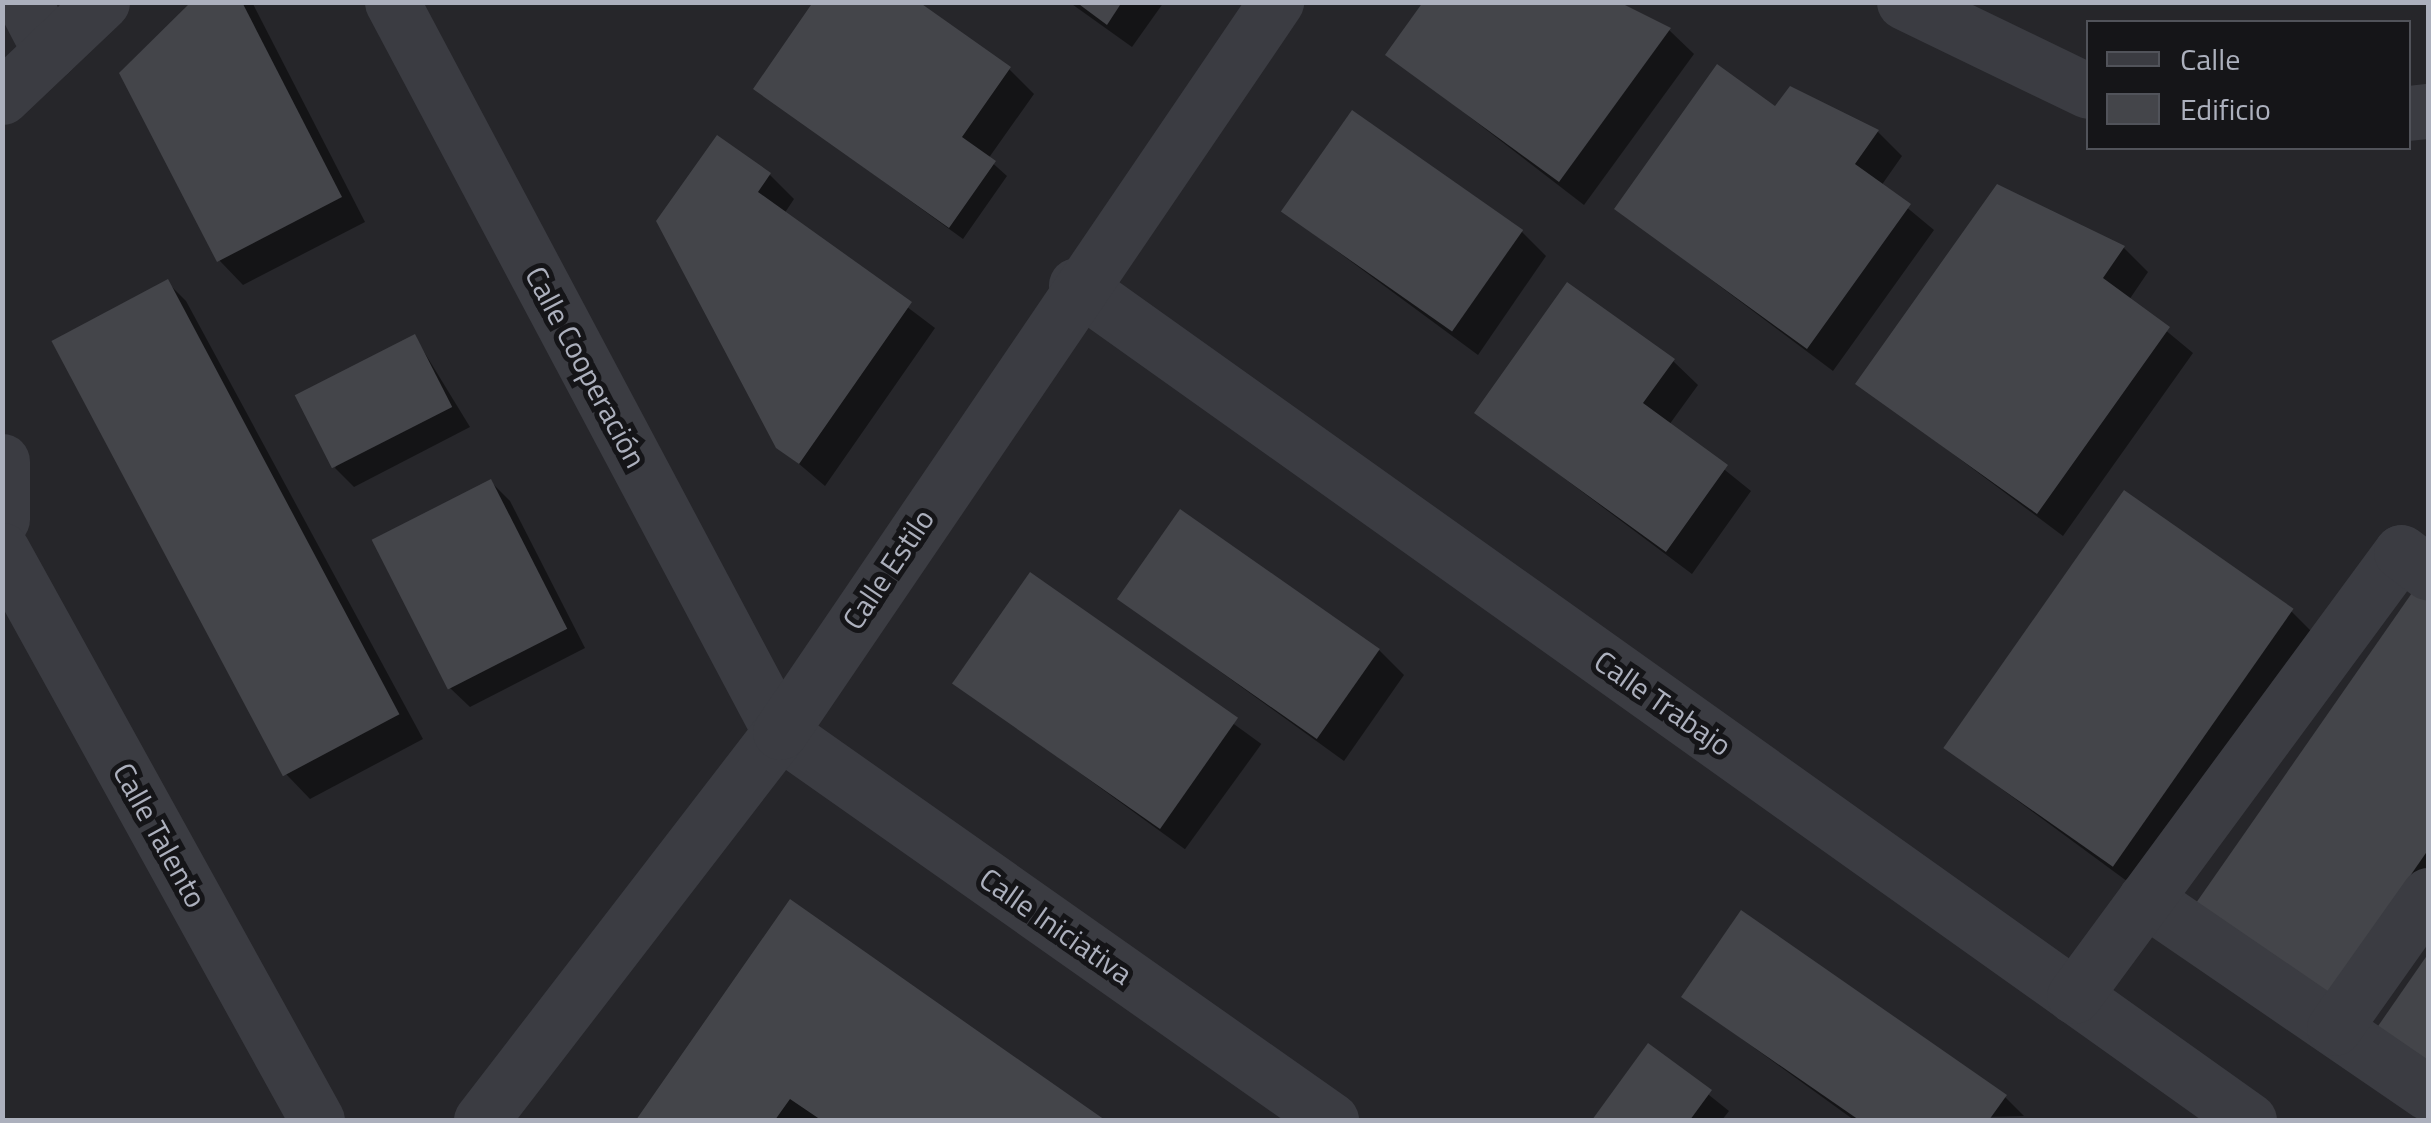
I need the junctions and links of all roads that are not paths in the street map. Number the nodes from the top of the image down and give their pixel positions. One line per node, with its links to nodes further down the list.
1 (24, 2): 6 (street)
2 (102, 2): 6 (street)
3 (392, 2): 14 (street, Calle Cooperación)
4 (1276, 2): 9 (street, Calle Estilo)
5 (1904, 2): 7 (street)
6 (50, 52): 8 (street)
7 (2086, 90)
8 (2, 97)
9 (1076, 285): 14 (street, Calle Estilo); 17 (street, Calle Trabajo)
10 (2, 462): 11 (street)
11 (2, 519)
12 (2, 550): 20 (street, Calle Talento)
13 (2428, 572): 16 (street)
14 (780, 732): 21 (street, Calle Estilo); 22 (street, Calle Iniciativa)
15 (2428, 895): 18 (street)
16 (2145, 899): 17 (street); 18 (street)
17 (2074, 996): 23 (street, Calle Trabajo)
18 (2334, 1028): 19 (street)
19 (2428, 1092)
20 (317, 1120)
21 (481, 1120)
22 (1331, 1120)
23 (2249, 1120)

